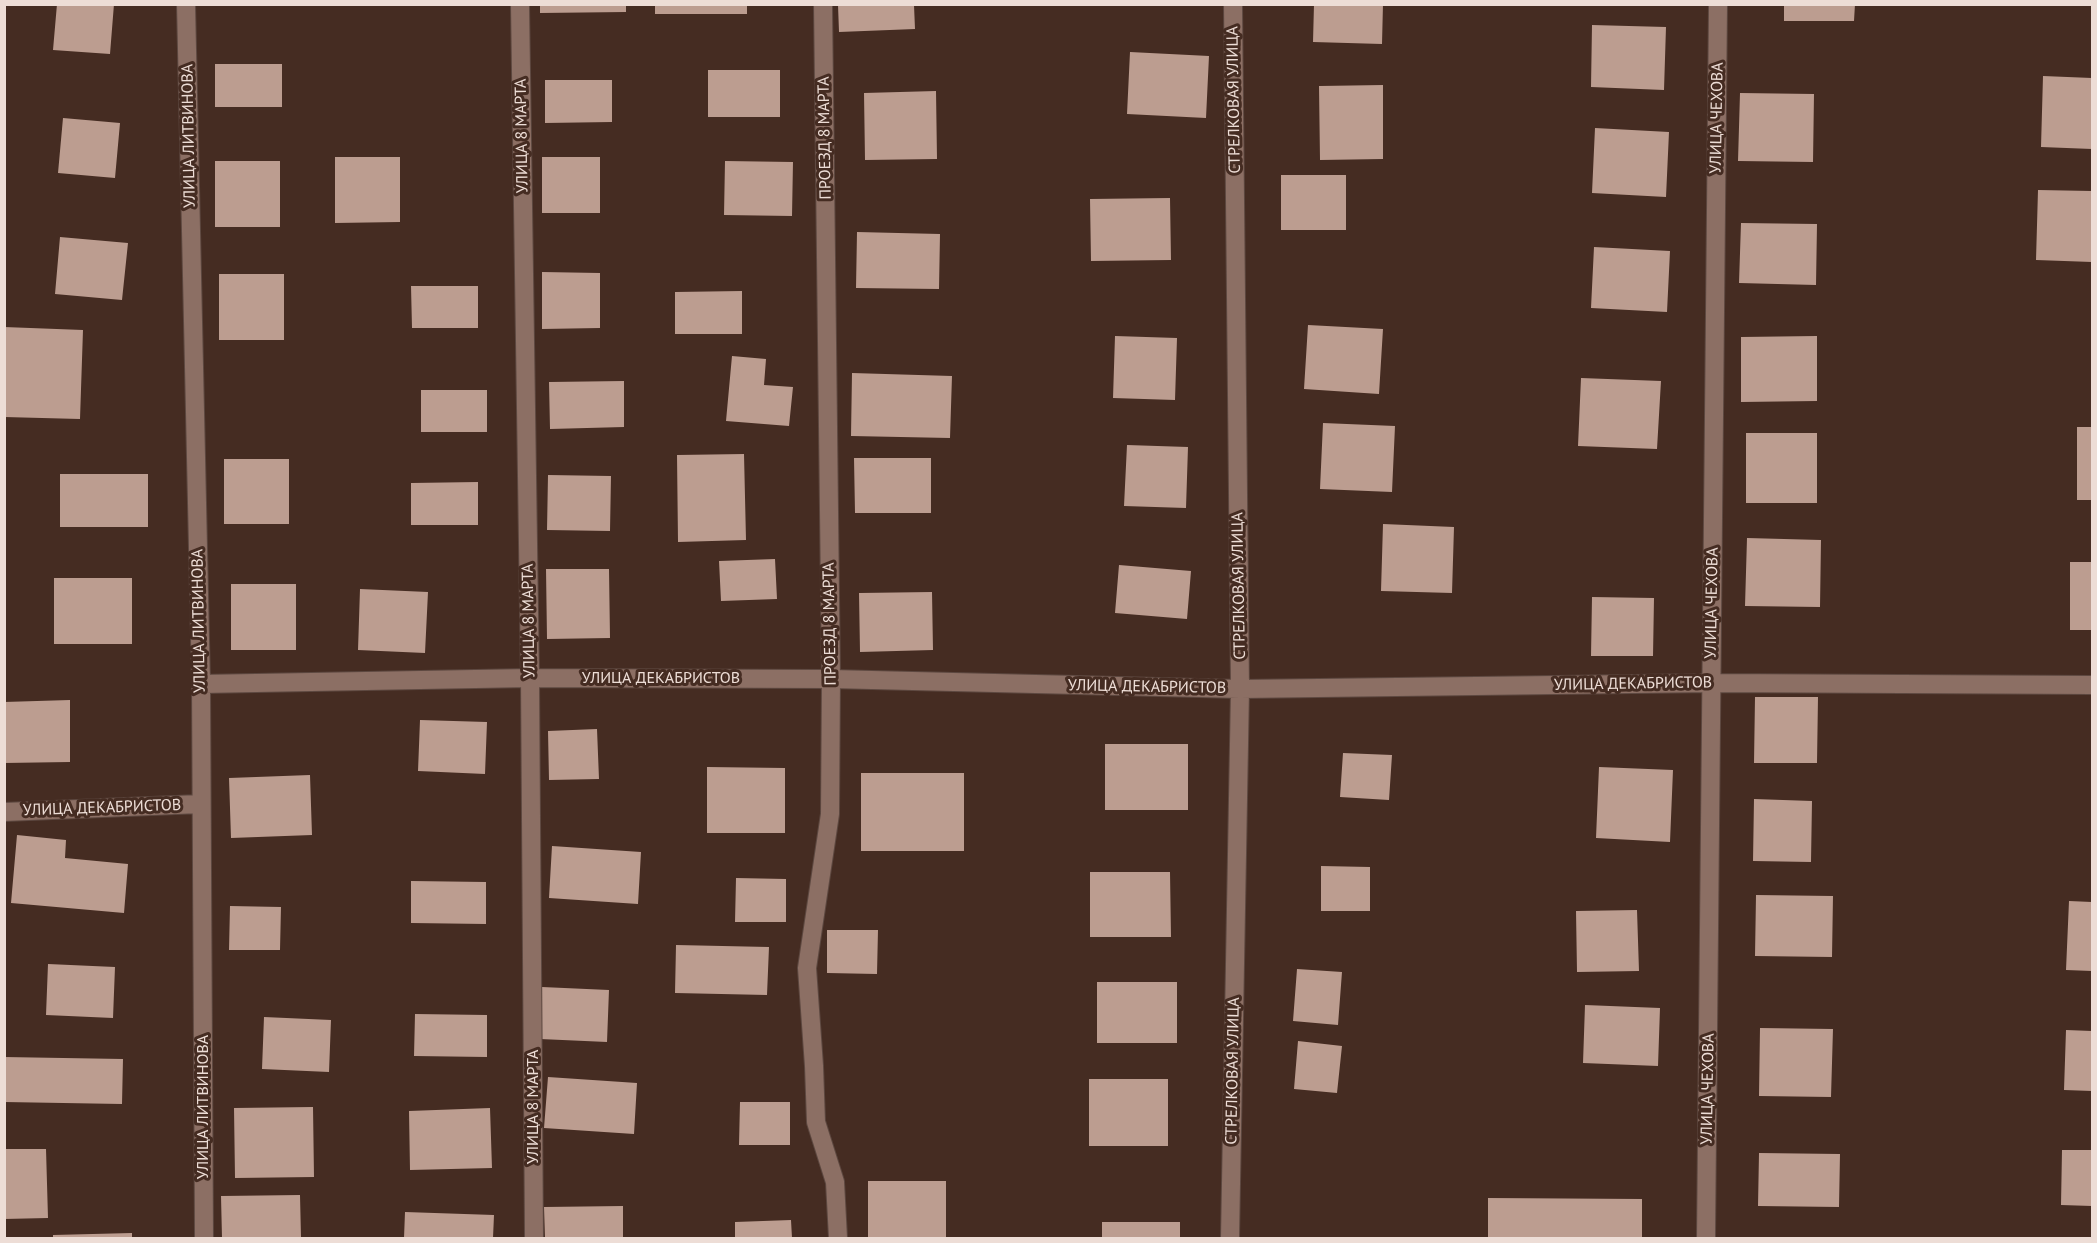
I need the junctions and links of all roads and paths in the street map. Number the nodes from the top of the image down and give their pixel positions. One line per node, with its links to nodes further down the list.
1 (186, 4): 9 (street, УЛИЦА ЛИТВИНОВА)
2 (520, 4): 6 (street, УЛИЦА 8 МАРТА)
3 (823, 4): 7 (street, ПРОЕЗД 8 МАРТА)
4 (1233, 4): 11 (street, СТРЕЛКОВАЯ УЛИЦА)
5 (1718, 4): 8 (street, УЛИЦА ЧЕХОВА)
6 (530, 678): 7 (street, УЛИЦА ДЕКАБРИСТОВ); 9 (street, УЛИЦА ДЕКАБРИСТОВ); 15 (street, УЛИЦА 8 МАРТА)
7 (831, 679): 11 (street, УЛИЦА ДЕКАБРИСТОВ); 16 (street, ПРОЕЗД 8 МАРТА)
8 (1712, 683): 10 (street, УЛИЦА ДЕКАБРИСТОВ); 11 (street, УЛИЦА ДЕКАБРИСТОВ); 18 (street, УЛИЦА ЧЕХОВА)
9 (201, 684): 12 (street, УЛИЦА ЛИТВИНОВА)
10 (2092, 685)
11 (1240, 689): 17 (street, СТРЕЛКОВАЯ УЛИЦА)
12 (200, 804): 13 (street, УЛИЦА ДЕКАБРИСТОВ); 14 (street, УЛИЦА ЛИТВИНОВА)
13 (4, 812)
14 (204, 1239)
15 (534, 1239)
16 (838, 1239)
17 (1230, 1239)
18 (1706, 1239)

